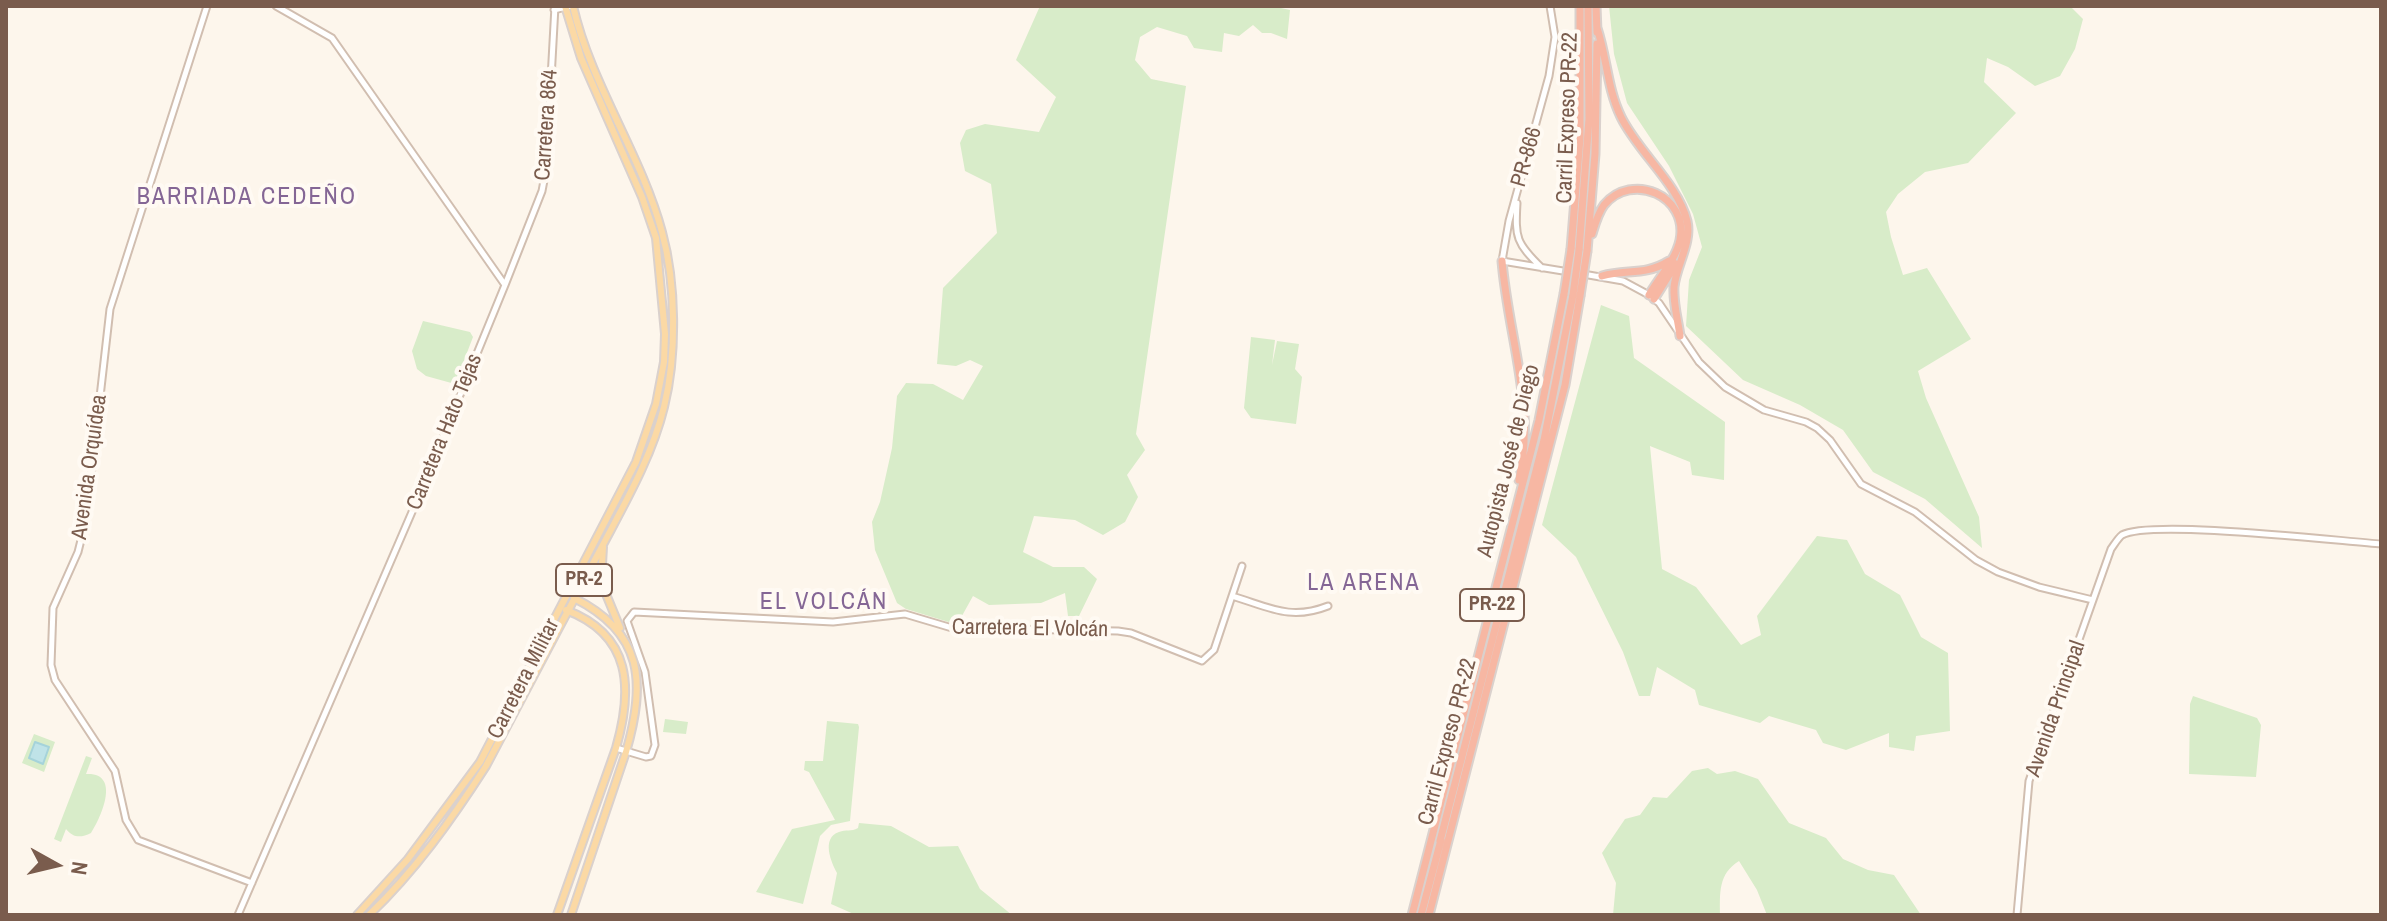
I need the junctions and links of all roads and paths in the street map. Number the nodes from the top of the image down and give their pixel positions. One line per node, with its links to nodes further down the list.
1 (207, 6): 32 (street, Avenida Orquídea)
2 (276, 6): 16 (street)
3 (568, 6): 8 (street); 21 (main road, Carretera Militar / PR-2); 24 (main road, Carretera Militar / PR-2)
4 (1550, 6): 10 (street, PR-866 / PR-866)
5 (1580, 6): 11 (highway, Autopista José de Diego / PR-22)
6 (1588, 6): 11 (highway, Carril Expreso PR-22)
7 (1596, 6): 9 (highway, Autopista José de Diego / PR-22)
8 (554, 8): 16 (street, Carretera 864)
9 (1597, 28): 11 (highway, Autopista José de Diego / PR-22); 12 (highway)
10 (1517, 192): 13 (street, PR-866 / PR-866); 14 (street)
11 (1581, 249): 12 (highway); 17 (highway, Autopista José de Diego / PR-22, bridge); 17 (highway, Autopista José de Diego / PR-22, bridge)
12 (1675, 260): 15 (highway); 18 (highway); 19 (highway)
13 (1502, 261): 14 (street); 20 (highway)
14 (1542, 268): 15 (street)
15 (1602, 276): 18 (street)
16 (505, 285): 32 (street, Carretera Hato Tejas)
17 (1572, 295): 20 (highway, Autopista José de Diego / PR-22); 39 (highway, Carril Expreso PR-22); 40 (highway, Autopista José de Diego / PR-22)
18 (1651, 297): 19 (street)
19 (1680, 336): 26 (street)
20 (1509, 535): 38 (highway, Autopista José de Diego / PR-22)
21 (604, 543): 24 (main road, Carretera Militar / PR-2); 29 (main road)
22 (2381, 544): 26 (street, Avenida Principal)
23 (1242, 566): 25 (street, Carretera El Volcán)
24 (571, 596): 28 (main road, Carretera Militar / PR-2); 29 (main road)
25 (1232, 596): 27 (street); 31 (street, Carretera El Volcán)
26 (2093, 600): 41 (street, Avenida Principal)
27 (1328, 606)
28 (564, 609): 30 (main road); 34 (main road, Carretera Militar / PR-2); 35 (main road, Carretera Militar / PR-2)
29 (625, 638): 31 (main road)
30 (616, 748): 31 (street); 36 (main road)
31 (626, 752): 37 (main road)
32 (252, 883): 33 (street, Carretera Hato Tejas)
33 (238, 915)
34 (357, 915)
35 (369, 915)
36 (557, 915)
37 (571, 915)
38 (1412, 915)
39 (1421, 915)
40 (1429, 915)
41 (2017, 915)

